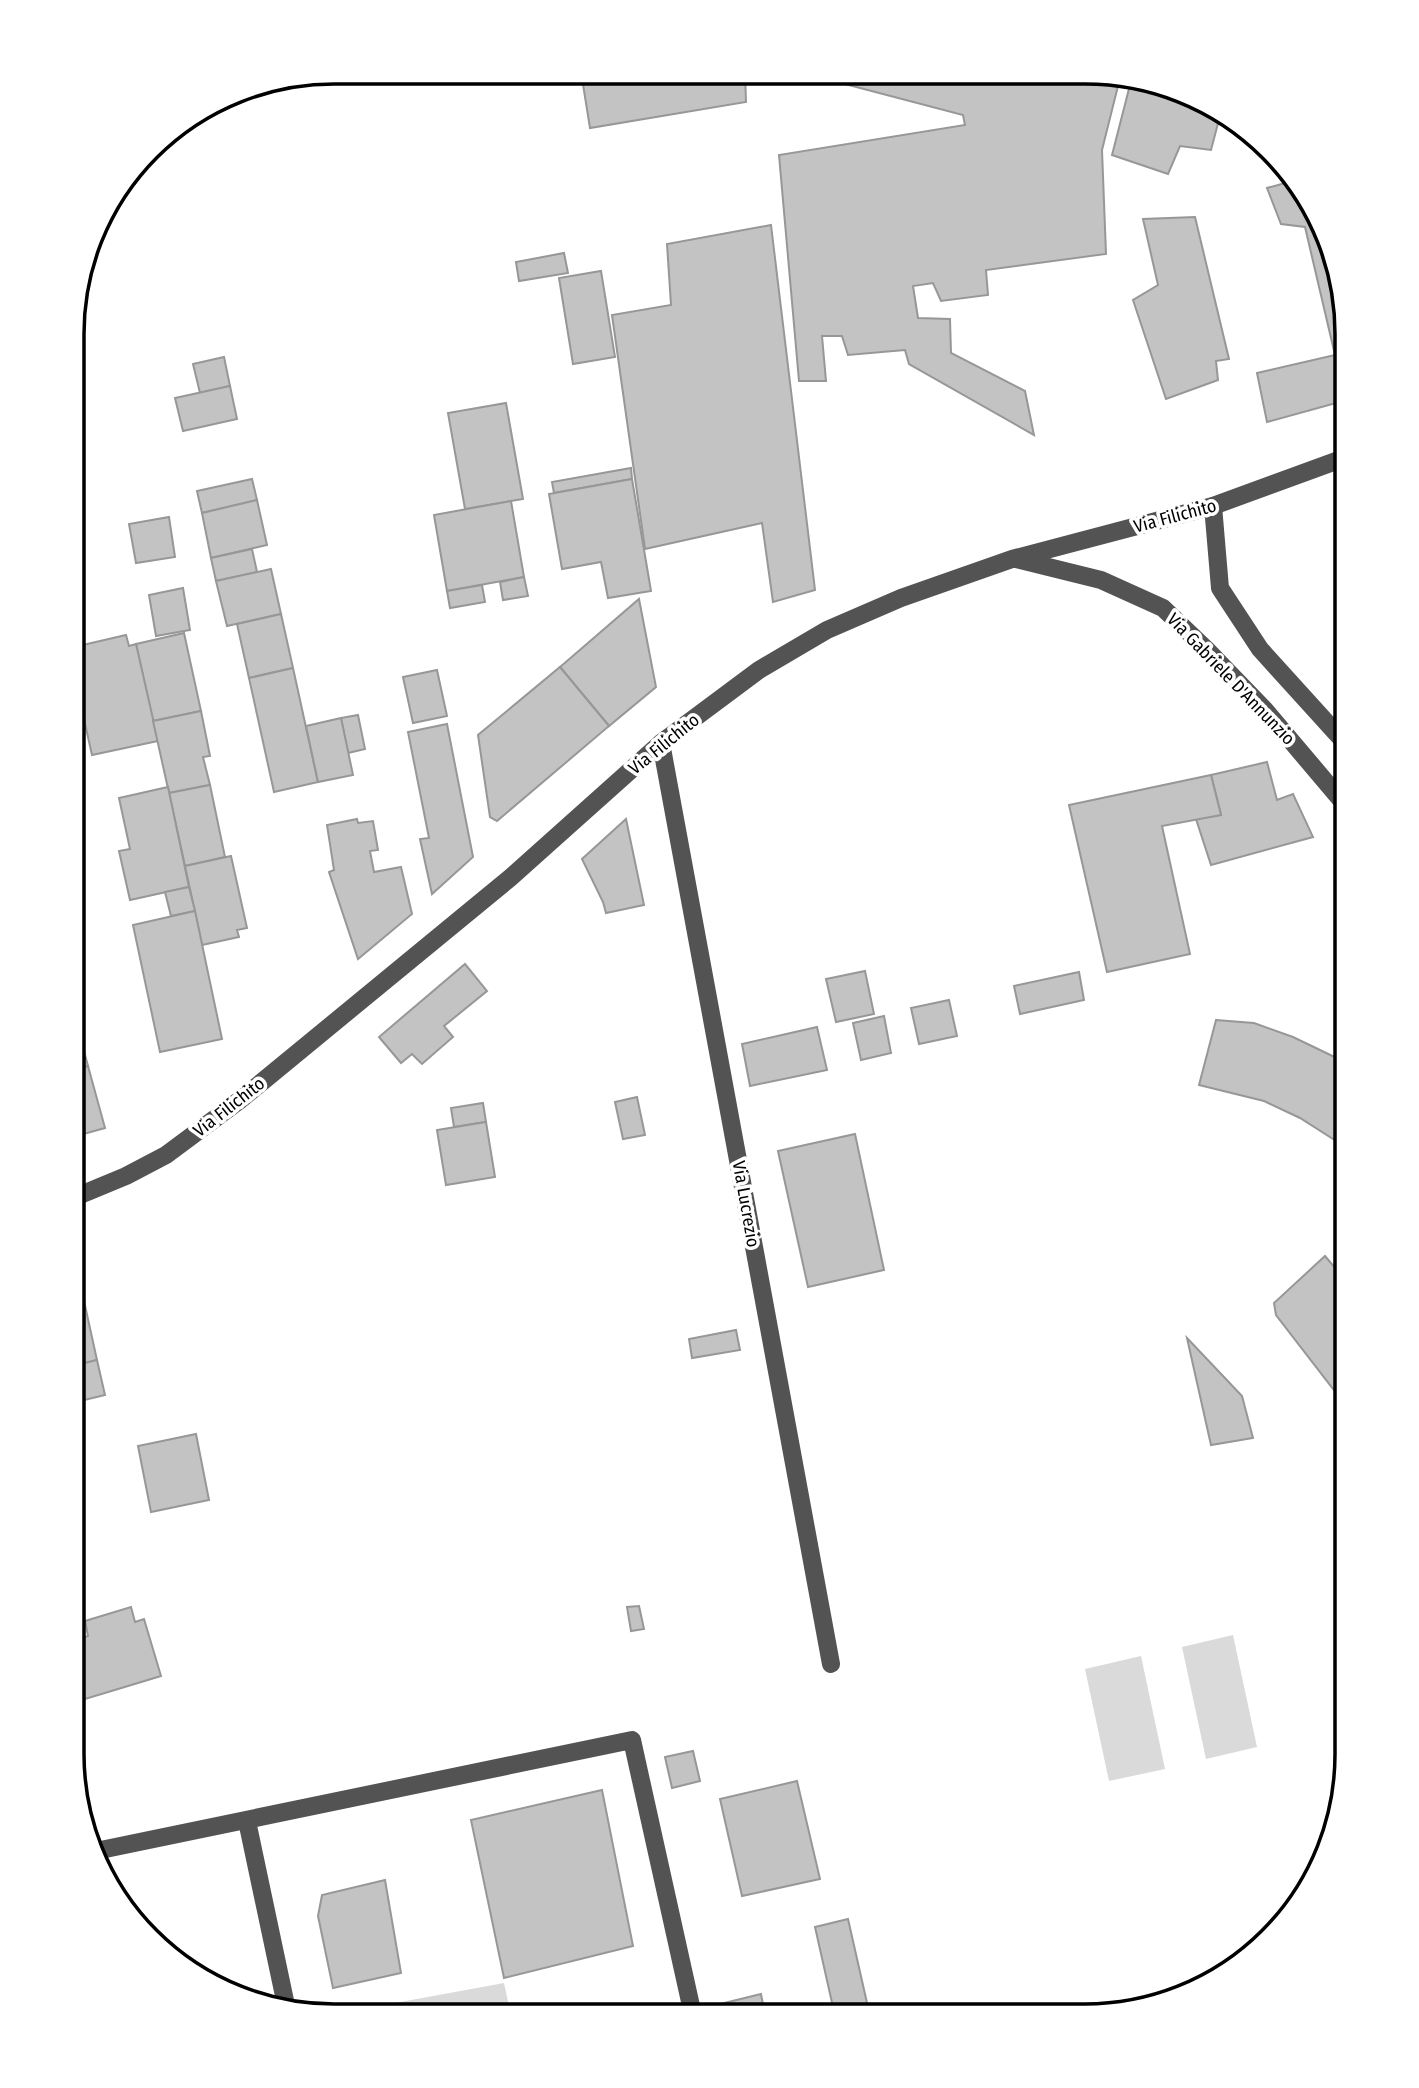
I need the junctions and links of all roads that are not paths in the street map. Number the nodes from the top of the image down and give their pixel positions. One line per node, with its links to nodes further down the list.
1 (1335, 461): 2 (street, Via Filichito)
2 (1213, 506): 3 (street, Via Filichito); 4 (street)
3 (1012, 559): 5 (street, Via Filichito); 6 (street, Via Gabriele D'Annunzio)
4 (1335, 732)
5 (662, 743): 7 (street, Via Filichito); 8 (street, Via Lucrezio)
6 (1335, 793)
7 (84, 1194)
8 (831, 1664)
9 (247, 1821): 10 (street); 11 (street); 12 (street)
10 (103, 1850)
11 (285, 1999)
12 (691, 2004)

